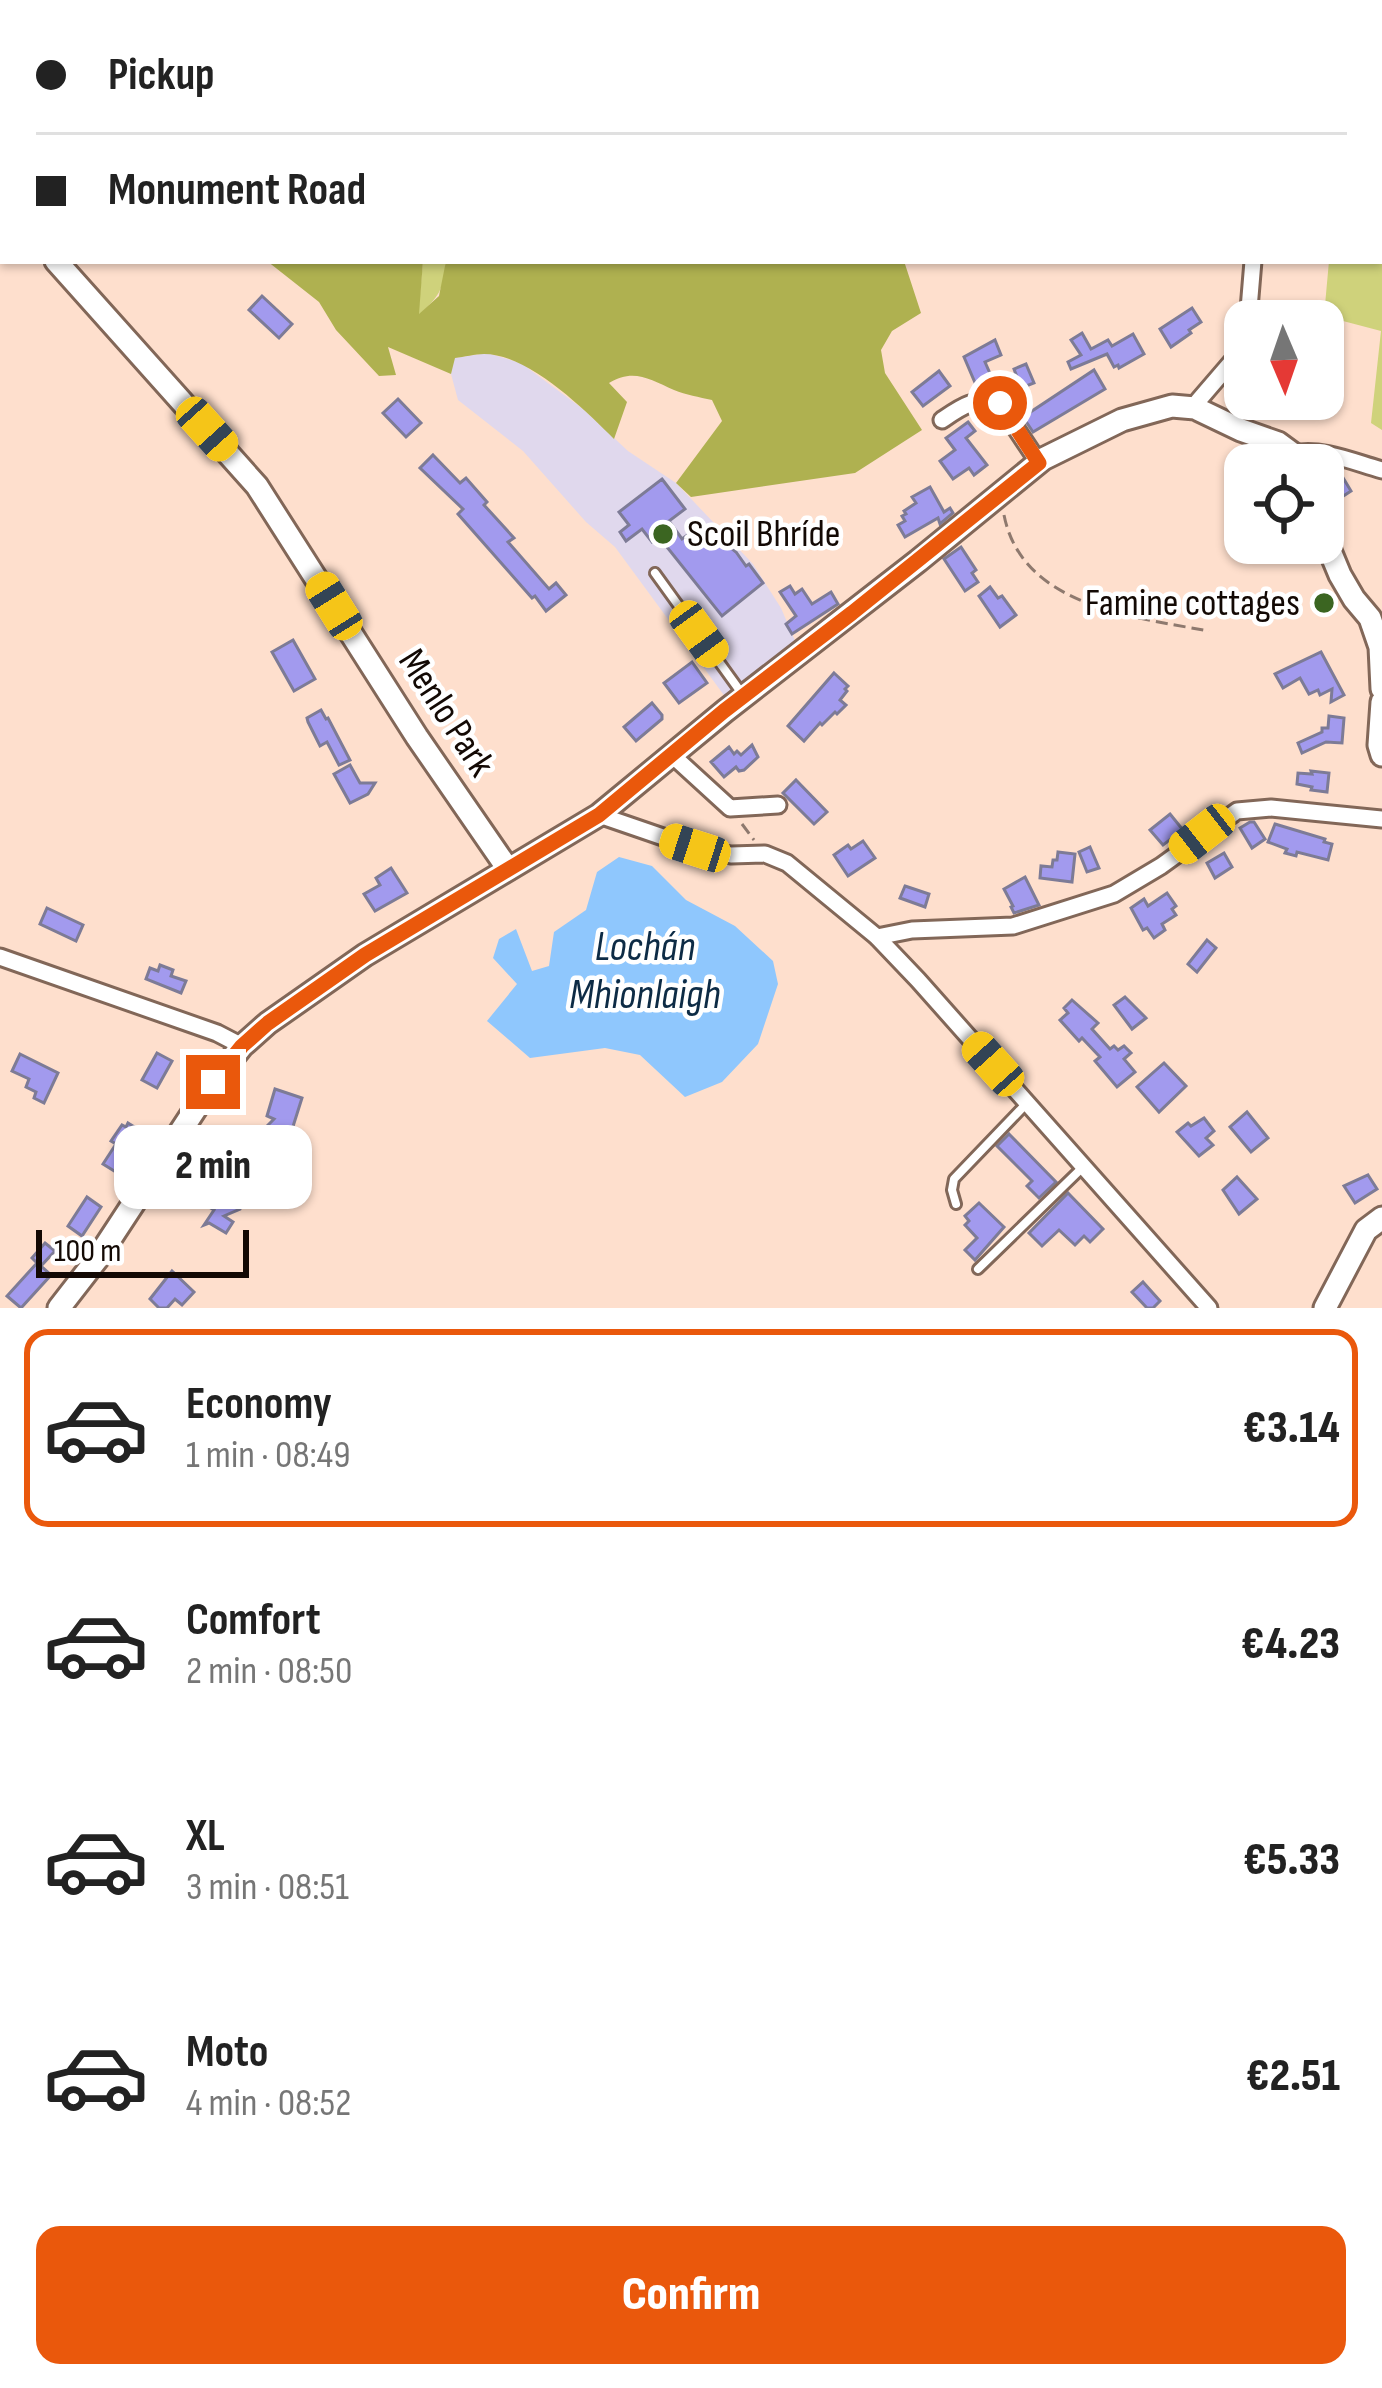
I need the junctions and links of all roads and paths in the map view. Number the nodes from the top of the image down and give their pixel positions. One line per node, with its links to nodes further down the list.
1 (59, 264): 26 (street, Menlo Park)
2 (1253, 264): 3 (street)
3 (1251, 300)
4 (1224, 373): 5 (street)
5 (1195, 408): 7 (street); 9 (street)
6 (942, 420): 9 (street)
7 (1279, 444)
8 (1344, 460): 10 (street)
9 (1039, 463): 11 (street)
10 (1382, 470)
11 (1000, 495): 14 (path); 16 (street)
12 (1335, 564): 15 (street)
13 (655, 572): 16 (lane)
14 (1208, 631)
15 (1382, 689)
16 (744, 696): 19 (street)
17 (1382, 702): 18 (street)
18 (1382, 716): 20 (street)
19 (671, 755): 22 (street); 23 (street)
20 (1382, 755)
21 (778, 805): 22 (street)
22 (730, 808): 25 (path)
23 (599, 815): 25 (street); 26 (street)
24 (1382, 819): 27 (street)
25 (765, 854): 27 (street)
26 (508, 869): 29 (street)
27 (877, 937): 30 (street)
28 (0, 957): 29 (street)
29 (242, 1046): 35 (street)
30 (1027, 1103): 31 (street); 32 (lane)
31 (1083, 1167): 34 (lane); 36 (street)
32 (956, 1204)
33 (1382, 1218): 37 (street)
34 (978, 1269)
35 (59, 1308)
36 (1209, 1308)
37 (1325, 1308)

